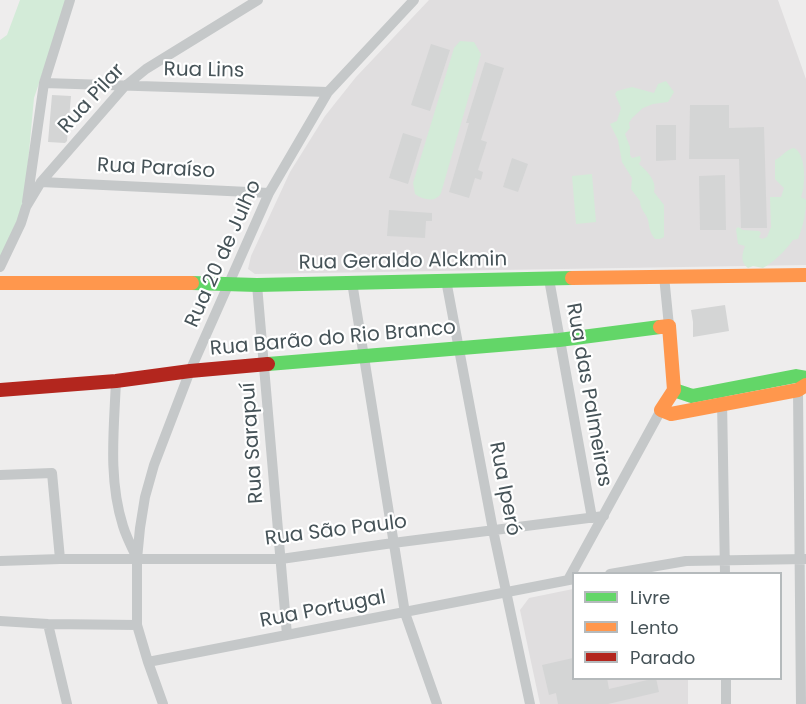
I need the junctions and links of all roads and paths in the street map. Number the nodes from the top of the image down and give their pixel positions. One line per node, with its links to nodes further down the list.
1 (70, 0): 4 (street)
2 (258, 0): 5 (street, Rua Pilar)
3 (414, 0): 6 (street, Rua 20 de Julho)
4 (44, 83): 5 (street, Rua Lins); 9 (street)
5 (124, 87): 6 (street, Rua Lins); 7 (street, Rua Pilar)
6 (328, 92): 8 (street, Rua 20 de Julho)
7 (41, 182): 8 (street, Rua Paraíso); 9 (street, Rua Pilar)
8 (269, 193): 17 (street, Rua 20 de Julho)
9 (26, 207): 10 (street, Rua Pilar)
10 (0, 267)
11 (806, 275): 12 (street, Rua Geraldo Alckmin)
12 (664, 276): 13 (street, Rua Geraldo Alckmin); 19 (street)
13 (549, 279): 14 (street, Rua Geraldo Alckmin); 20 (street, Rua das Palmeiras)
14 (446, 280): 15 (street, Rua Geraldo Alckmin); 21 (street, Rua Iperó)
15 (352, 282): 18 (street, Rua Geraldo Alckmin); 22 (street)
16 (0, 283): 17 (street, Rua Geraldo Alckmin)
17 (231, 283): 18 (street, Rua Geraldo Alckmin); 24 (street, Rua 20 de Julho)
18 (257, 285): 23 (street, Rua Sarapuí)
19 (669, 326): 20 (street, Rua Barão do Rio Branco); 28 (street)
20 (559, 340): 21 (street, Rua Barão do Rio Branco); 34 (street, Rua das Palmeiras)
21 (459, 347): 22 (street, Rua Barão do Rio Branco); 35 (street, Rua Iperó)
22 (362, 356): 23 (street, Rua Barão do Rio Branco); 36 (street)
23 (265, 366): 24 (street, Rua Barão do Rio Branco); 39 (street, Rua Sarapuí)
24 (190, 371): 26 (street, Rua Barão do Rio Branco); 38 (street, Rua 20 de Julho)
25 (806, 378): 30 (street)
26 (116, 381): 27 (street, Rua Barão do Rio Branco); 38 (street)
27 (0, 390)
28 (674, 390): 30 (street); 31 (street)
29 (803, 390): 30 (street); 40 (street)
30 (722, 398): 31 (street); 42 (street)
31 (661, 410): 33 (street)
32 (0, 475): 37 (street)
33 (604, 516): 34 (street, Rua São Paulo); 43 (street)
34 (592, 518): 35 (street, Rua São Paulo)
35 (493, 530): 36 (street, Rua São Paulo); 47 (street, Rua Iperó)
36 (393, 543): 39 (street, Rua São Paulo); 48 (street)
37 (60, 559): 38 (street, Rua São Paulo); 41 (street, Rua São Paulo)
38 (137, 559): 39 (street, Rua São Paulo); 51 (street, Rua 20 de Julho)
39 (281, 559): 52 (street, Rua Sarapuí)
40 (803, 559): 42 (street); 60 (street)
41 (0, 561)
42 (724, 561): 44 (street); 45 (street)
43 (575, 572)
44 (616, 572)
45 (725, 572)
46 (571, 580): 47 (street, Rua Portugal)
47 (506, 593): 48 (street, Rua Portugal); 58 (street, Rua Iperó)
48 (405, 613): 52 (street, Rua Portugal); 57 (street)
49 (0, 621): 50 (street)
50 (48, 624): 51 (street); 55 (street)
51 (137, 625): 53 (street, Rua 20 de Julho)
52 (287, 635): 53 (street, Rua Portugal)
53 (148, 662): 56 (street, Rua 20 de Julho)
54 (726, 680): 59 (street)
55 (67, 704)
56 (163, 704)
57 (437, 704)
58 (530, 704)
59 (726, 704)
60 (801, 704)

